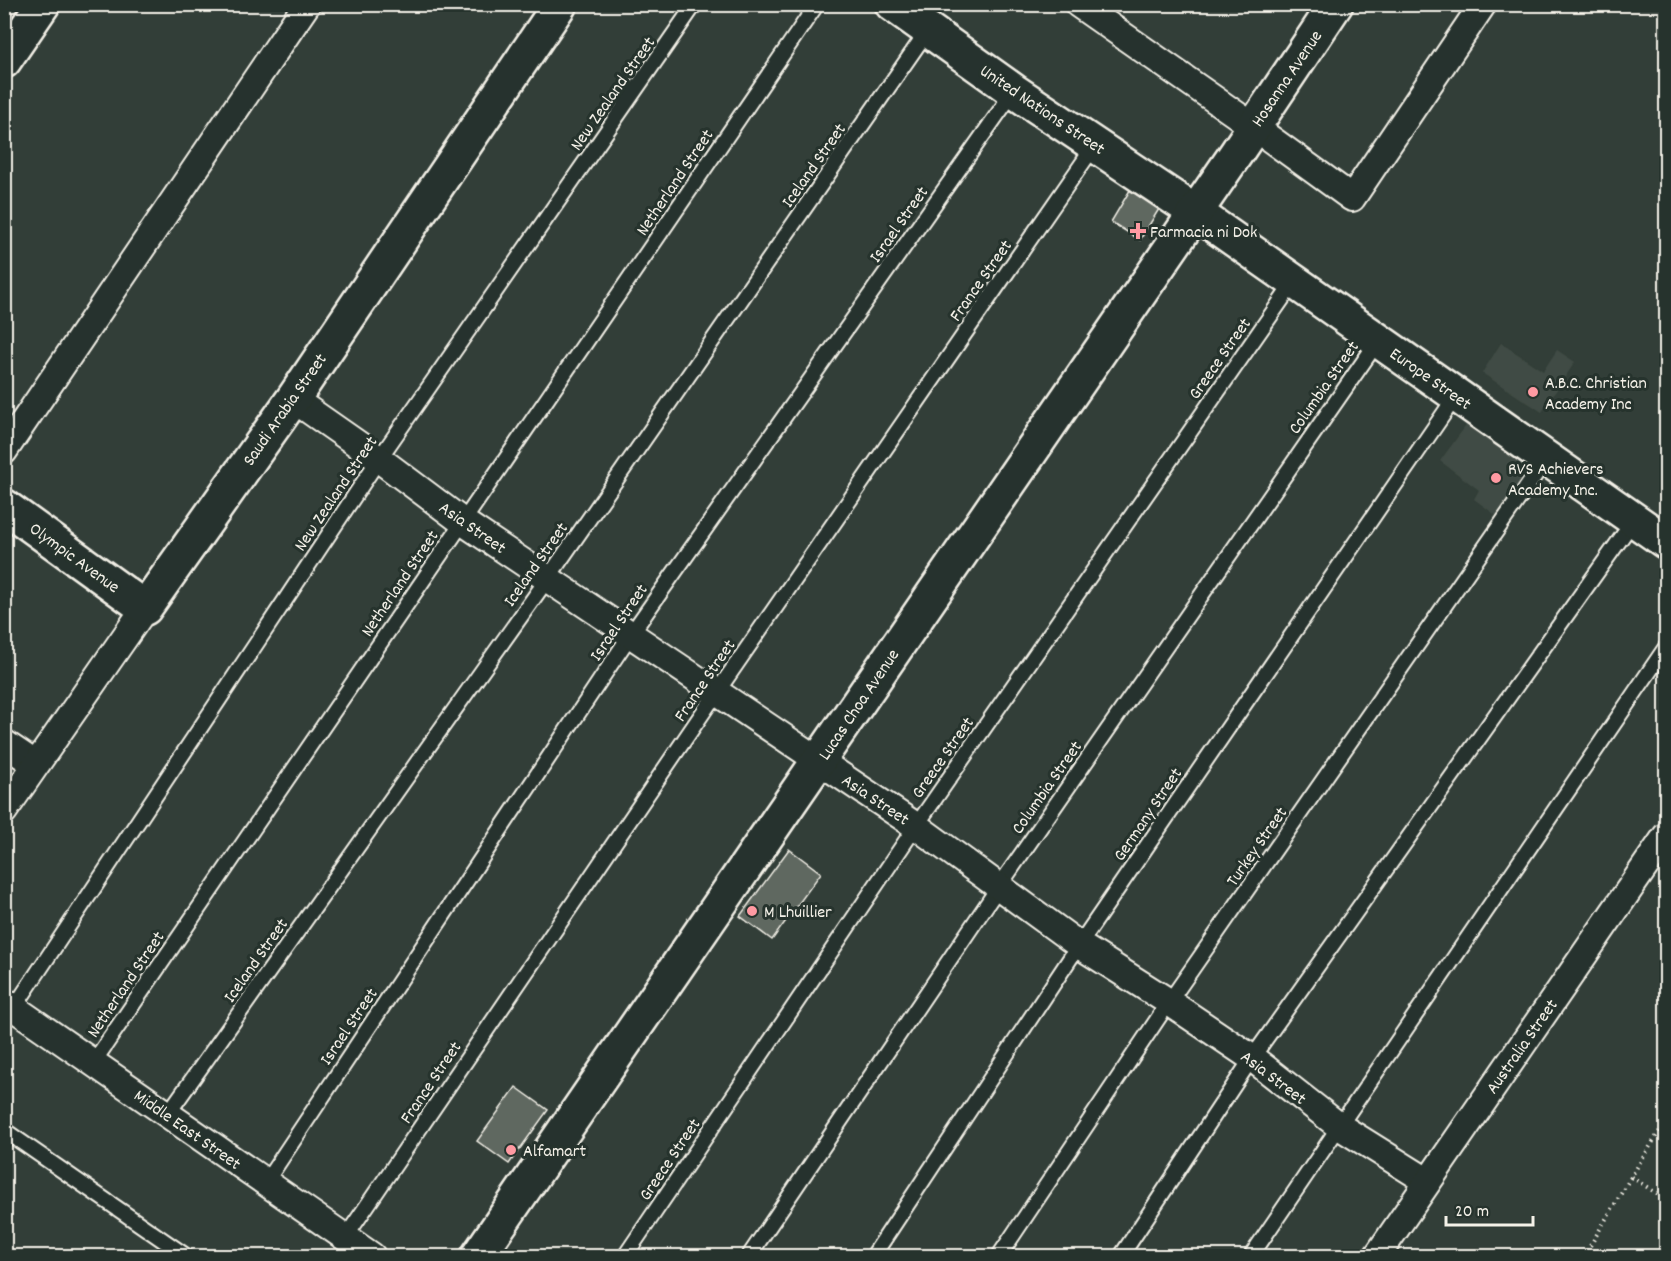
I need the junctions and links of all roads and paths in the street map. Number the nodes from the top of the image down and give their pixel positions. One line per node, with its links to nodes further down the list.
1 (43, 4): 11 (street)
2 (307, 4): 20 (street)
3 (560, 4): 19 (street, Saudi Arabia Street)
4 (695, 4): 22 (lane, New Zealand Street)
5 (817, 4): 25 (lane, Netherland Street)
6 (892, 4): 10 (street, United Nations Street)
7 (1336, 4): 13 (street, Hosanna Avenue)
8 (1483, 4): 13 (street)
9 (1093, 9): 13 (street)
10 (928, 30): 12 (street, United Nations Street); 27 (lane, Iceland Street)
11 (4, 61)
12 (1014, 91): 14 (street, United Nations Street); 29 (lane, Israel Street)
13 (1246, 139): 15 (street, Lucas Choa Avenue)
14 (1095, 145): 15 (street, United Nations Street); 31 (lane, France Street)
15 (1195, 212): 16 (street, Europe Street); 33 (street, Lucas Choa Avenue)
16 (1294, 282): 17 (street, Europe Street); 36 (lane, Greece Street)
17 (1378, 341): 18 (street, Europe Street); 38 (lane, Columbia Street)
18 (1456, 396): 21 (street, Europe Street); 39 (lane, Germany Street)
19 (292, 399): 22 (street, Asia Street); 28 (street, Saudi Arabia Street)
20 (4, 452)
21 (1547, 458): 24 (street, Europe Street); 40 (lane, Turkey Street)
22 (379, 459): 25 (street, Asia Street); 41 (lane, New Zealand Street)
23 (4, 506): 28 (street, Olympic Avenue)
24 (1634, 520): 26 (street, Europe Street); 42 (lane)
25 (463, 522): 27 (street, Asia Street); 43 (lane, Netherland Street)
26 (1666, 542)
27 (548, 578): 29 (street, Asia Street); 44 (lane, Iceland Street)
28 (145, 608): 34 (street, Saudi Arabia Street)
29 (631, 634): 31 (street, Asia Street); 50 (lane, Israel Street)
30 (1666, 647): 46 (lane)
31 (717, 692): 33 (street, Asia Street); 52 (lane, France Street)
32 (4, 743): 34 (street)
33 (819, 760): 36 (street, Asia Street); 55 (street, Lucas Choa Avenue)
34 (35, 764): 35 (street, Saudi Arabia Street)
35 (4, 811)
36 (916, 826): 38 (street, Asia Street); 56 (lane, Greece Street)
37 (1666, 836): 49 (street, Australia Street)
38 (1000, 885): 39 (street, Asia Street); 57 (lane, Columbia Street)
39 (1079, 945): 40 (street, Asia Street); 58 (lane, Germany Street)
40 (1170, 1002): 42 (street, Asia Street); 59 (lane, Turkey Street)
41 (9, 1005): 43 (street, Middle East Street)
42 (1252, 1058): 46 (street, Asia Street); 60 (lane)
43 (93, 1063): 44 (street, Middle East Street)
44 (167, 1114): 50 (street, Middle East Street)
45 (1666, 1121): 48 (path)
46 (1339, 1126): 49 (street, Asia Street); 61 (lane)
47 (4, 1130): 53 (lane)
48 (1631, 1178): 51 (path); 63 (path)
49 (1427, 1181): 62 (street, Australia Street)
50 (265, 1183): 52 (street, Middle East Street)
51 (1666, 1199)
52 (345, 1238): 54 (street, Middle East Street)
53 (186, 1257)
54 (372, 1257)
55 (478, 1257)
56 (625, 1257)
57 (749, 1257)
58 (873, 1257)
59 (999, 1257)
60 (1121, 1257)
61 (1251, 1257)
62 (1377, 1257)
63 (1584, 1257)

